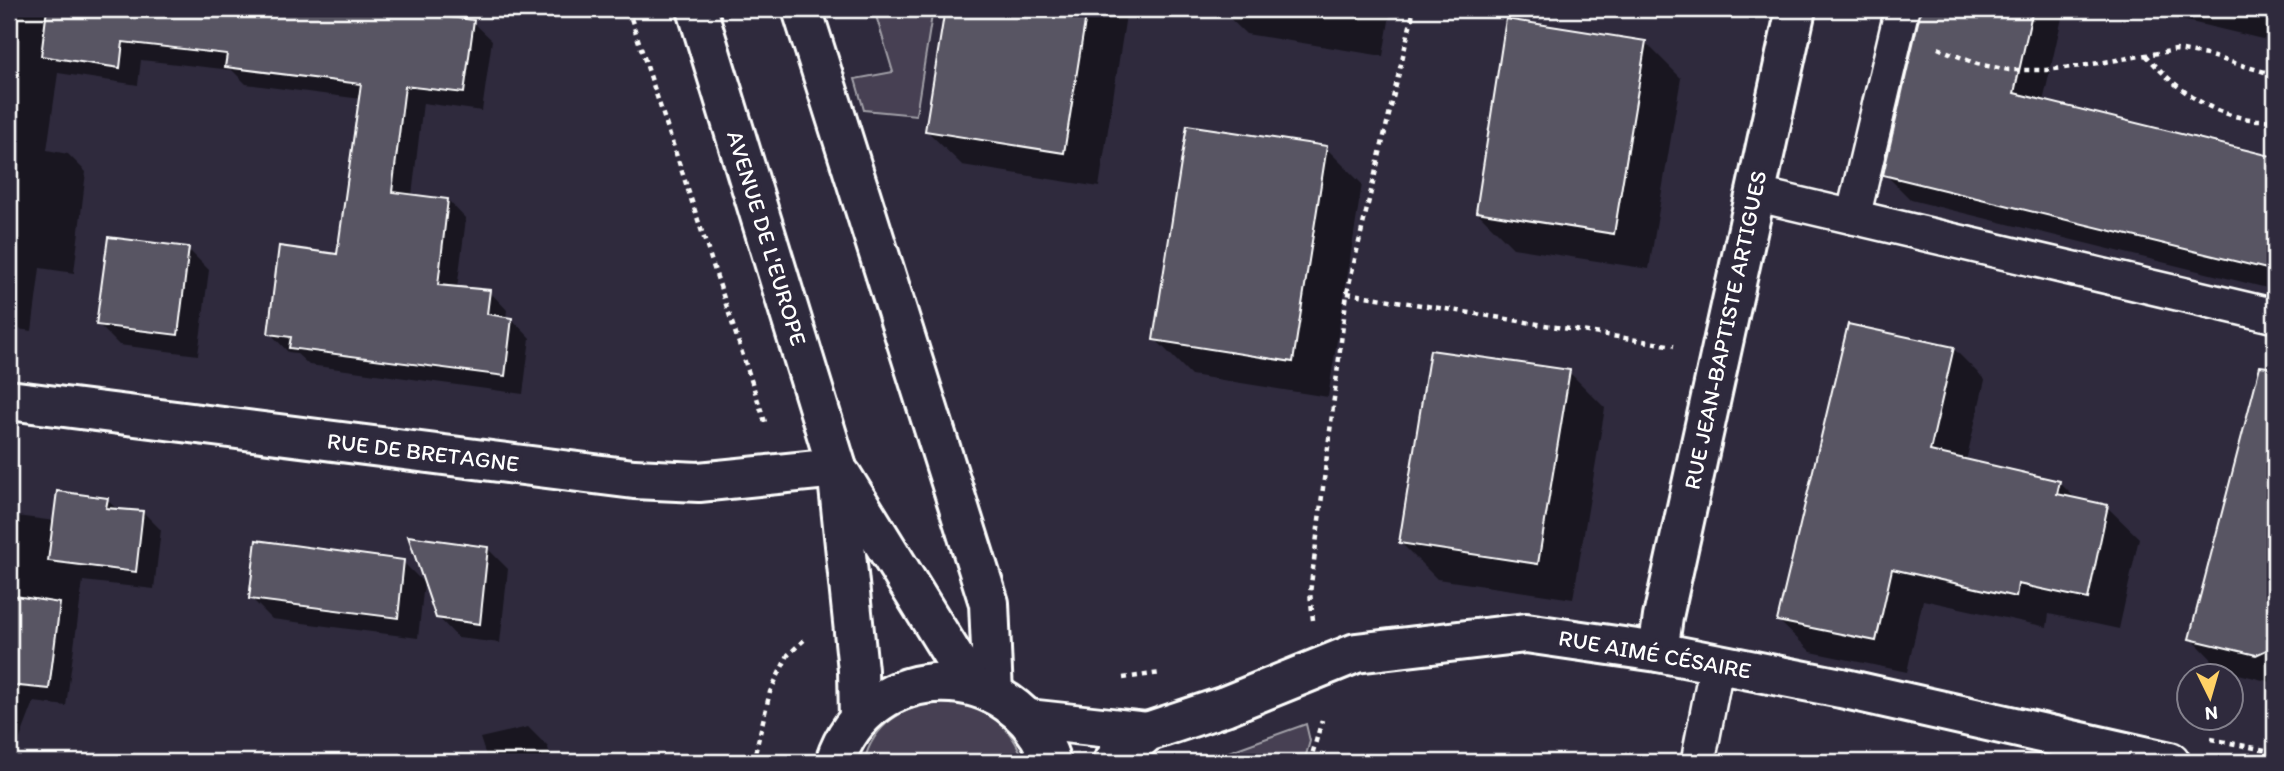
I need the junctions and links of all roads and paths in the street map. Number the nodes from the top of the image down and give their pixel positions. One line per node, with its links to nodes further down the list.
1 (628, 9): 17 (path)
2 (697, 9): 16 (street, AVENUE DE L'EUROPE)
3 (802, 9): 22 (street)
4 (1415, 9): 12 (path)
5 (1796, 9): 10 (street, RUE JEAN-BAPTISTE ARTIGUES)
6 (1900, 19): 7 (path); 11 (lane)
7 (2146, 55): 8 (path); 9 (path)
8 (2275, 75)
9 (2275, 120)
10 (1755, 194): 11 (lane); 14 (street, RUE JEAN-BAPTISTE ARTIGUES)
11 (1853, 217): 13 (lane)
12 (1347, 293): 14 (path); 21 (path)
13 (2275, 316)
14 (1720, 354): 19 (street, RUE JEAN-BAPTISTE ARTIGUES)
15 (9, 400): 17 (street, RUE DE BRETAGNE)
16 (837, 468): 17 (street, RUE DE BRETAGNE); 18 (street, AVENUE DE L'EUROPE); 22 (street, AVENUE DE L'EUROPE)
17 (797, 472)
18 (851, 602): 23 (street, AVENUE DE L'EUROPE); 26 (path)
19 (1658, 652): 20 (street, RUE AIMÉ CÉSAIRE); 21 (street, RUE AIMÉ CÉSAIRE)
20 (1717, 663): 30 (lane); 31 (street, RUE AIMÉ CÉSAIRE)
21 (1320, 667): 25 (street, RUE AIMÉ CÉSAIRE)
22 (982, 690): 23 (street); 24 (street)
23 (859, 719): 27 (street)
24 (1028, 719): 25 (street, RUE AIMÉ CÉSAIRE); 28 (street)
25 (1147, 732): 29 (street, RUE AIMÉ CÉSAIRE)
26 (753, 762)
27 (835, 762)
28 (1051, 762)
29 (1112, 762)
30 (1698, 762)
31 (2170, 762)

